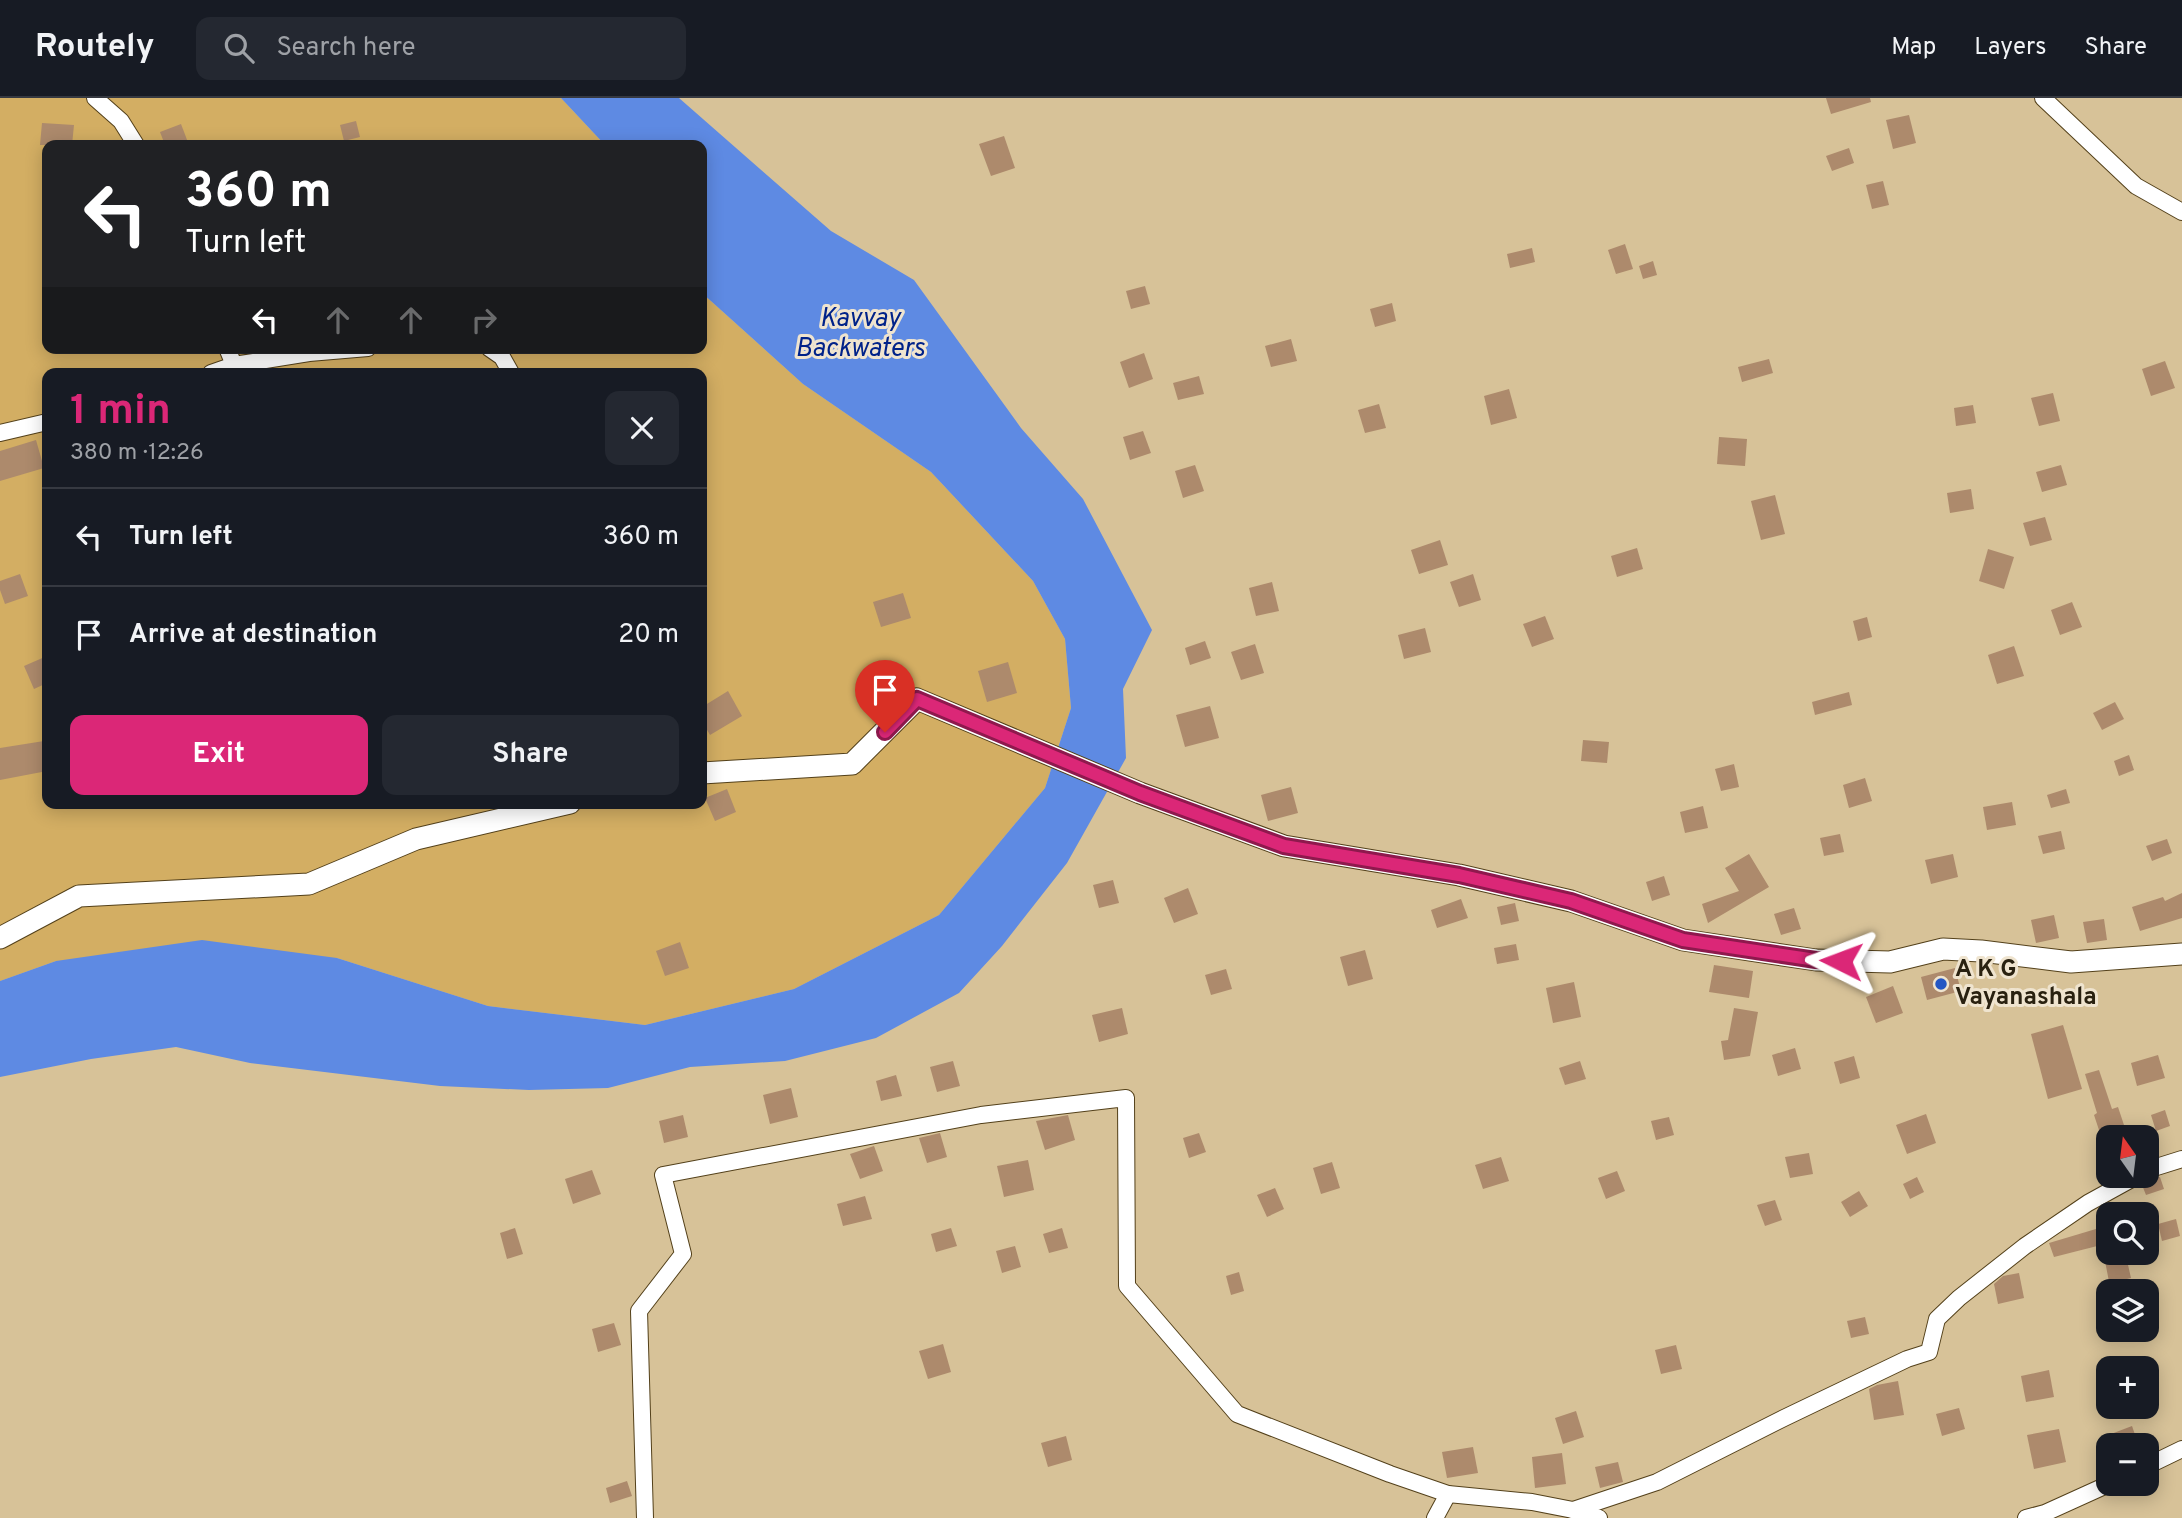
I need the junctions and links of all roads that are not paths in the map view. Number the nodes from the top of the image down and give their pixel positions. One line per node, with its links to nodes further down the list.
1 (95, 98): 3 (street)
2 (2043, 98): 4 (street)
3 (133, 140)
4 (2182, 212)
5 (229, 354): 7 (street)
6 (303, 354): 7 (street)
7 (233, 365): 8 (street)
8 (225, 368)
9 (42, 423): 10 (street)
10 (0, 433)
11 (707, 772): 14 (street)
12 (544, 809): 13 (street)
13 (0, 938)
14 (2182, 954)
15 (2182, 1159): 16 (street)
16 (2160, 1166)
17 (2115, 1188): 22 (street)
18 (2182, 1449): 19 (street)
19 (2159, 1460)
20 (2096, 1490): 23 (street)
21 (1448, 1494): 22 (street); 24 (street); 25 (street)
22 (1573, 1510): 26 (street)
23 (2046, 1515): 27 (street)
24 (645, 1518)
25 (1435, 1518)
26 (1599, 1518)
27 (2026, 1518)

